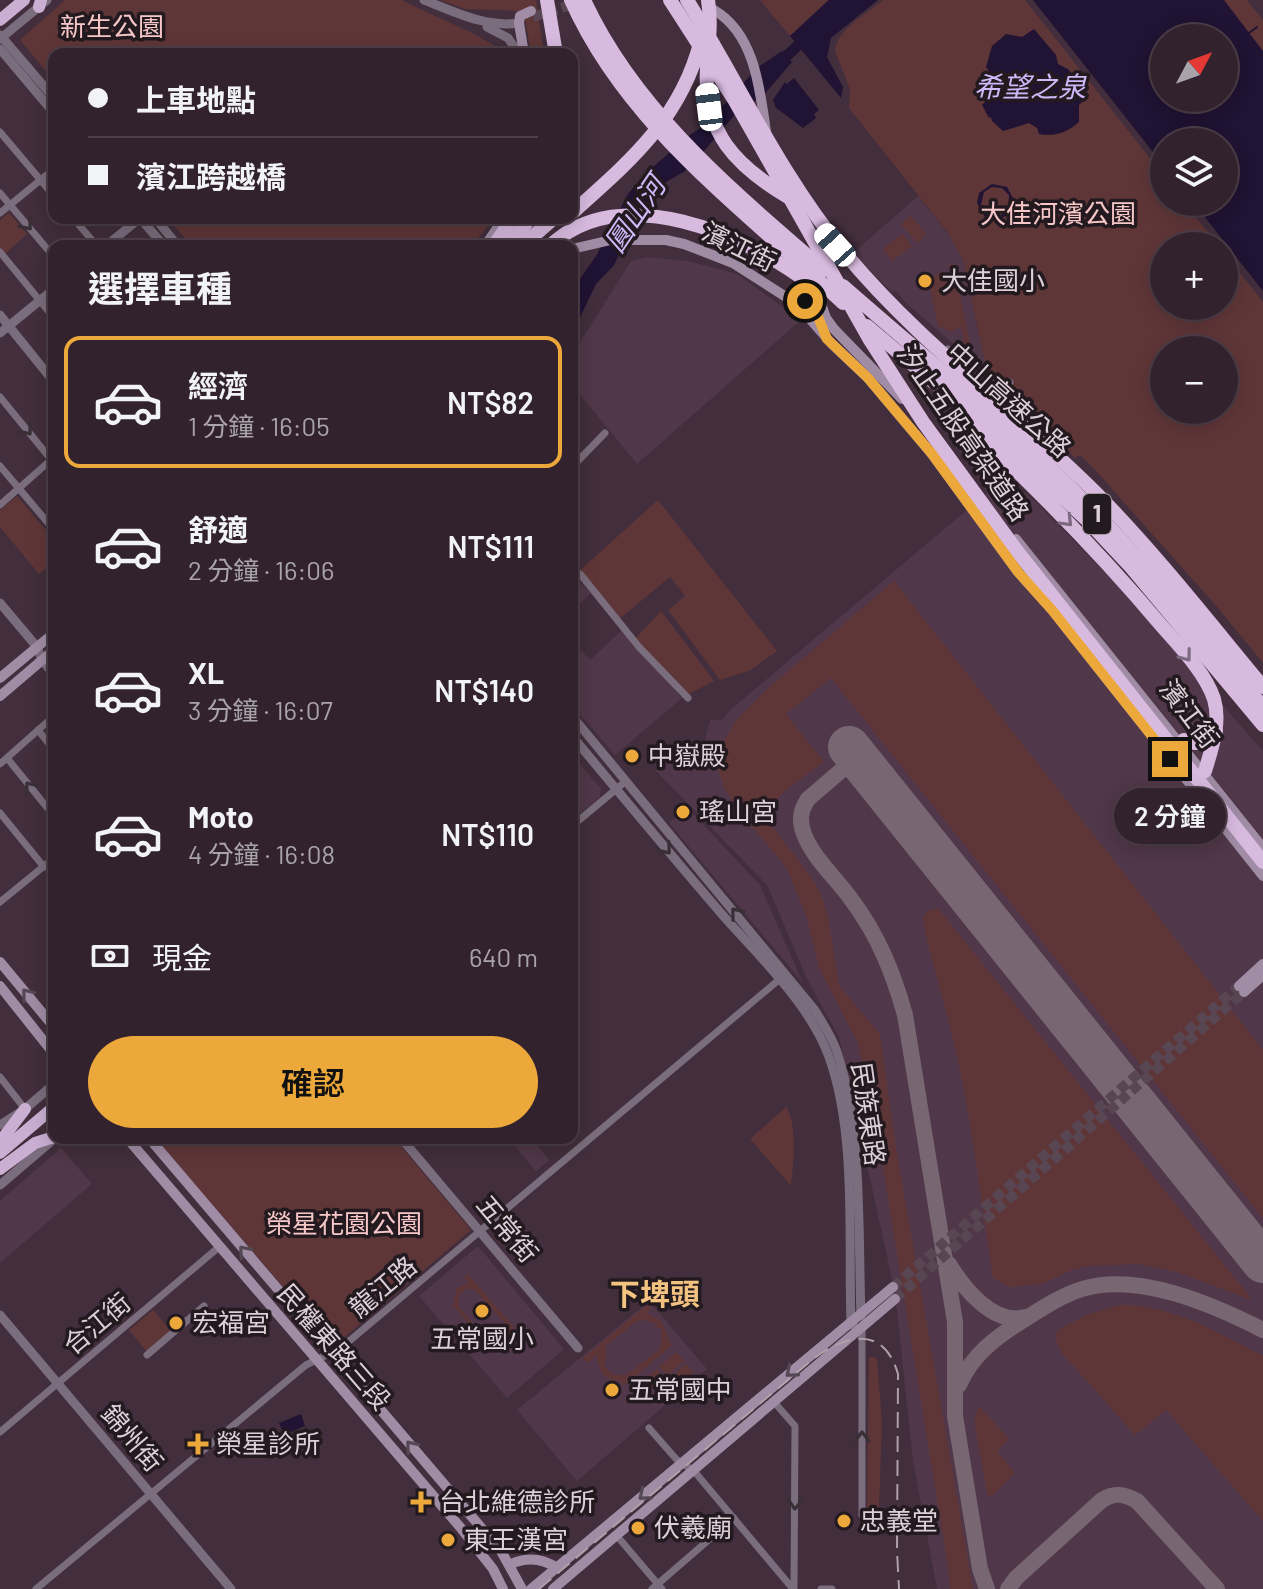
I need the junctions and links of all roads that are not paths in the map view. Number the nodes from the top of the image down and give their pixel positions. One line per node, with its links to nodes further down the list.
1 (13, 0): 13 (highway)
2 (24, 0): 16 (highway)
3 (424, 0): 15 (street)
4 (547, 0): 21 (highway)
5 (571, 0): 31 (highway, 中山高速公路 / 1)
6 (584, 0): 23 (highway, 中山高速公路 / 1)
7 (595, 0): 23 (highway)
8 (670, 0): 112 (highway, 汐止五股高架道路)
9 (689, 0): 36 (highway); 90 (highway, 汐止五股高架道路 / 1)
10 (701, 0): 39 (highway)
11 (42, 2): 18 (street)
12 (712, 9): 26 (main road, 濱江街); 29 (highway)
13 (0, 11)
14 (532, 14): 17 (main road)
15 (466, 17): 17 (street); 19 (street)
16 (0, 20)
17 (519, 23): 20 (main road)
18 (1, 37): 24 (street)
19 (516, 48)
20 (521, 48)
21 (554, 48)
22 (0, 49): 25 (street)
23 (618, 57): 31 (highway, 中山高速公路 / 1)
24 (48, 91)
25 (48, 106)
26 (766, 131): 28 (main road, 濱江街); 37 (main road, 濱江街)
27 (0, 132): 32 (street)
28 (772, 157): 29 (highway); 35 (main road, 濱江街)
29 (751, 172): 35 (highway)
30 (48, 174): 32 (street)
31 (713, 179): 47 (highway, 中山高速公路 / 1)
32 (41, 180): 33 (street); 38 (street)
33 (48, 189)
34 (0, 193): 38 (street)
35 (781, 193): 37 (highway); 58 (main road, 濱江街)
36 (578, 197)
37 (797, 203): 58 (main road, 濱江街)
38 (10, 204): 40 (street); 56 (street, one-way to 56)
39 (578, 208)
40 (0, 213)
41 (78, 224): 48 (street)
42 (133, 224): 49 (street)
43 (145, 224): 50 (street)
44 (160, 224): 51 (street)
45 (547, 224): 52 (highway)
46 (559, 224): 53 (highway)
47 (777, 235): 66 (highway, 中山高速公路 / 1); 93 (highway, 中山高速公路 / 1)
48 (92, 240)
49 (113, 240)
50 (159, 240)
51 (173, 240)
52 (529, 240)
53 (541, 240)
54 (558, 240): 66 (highway)
55 (578, 247): 59 (main road, 濱江街)
56 (48, 250)
57 (0, 252): 61 (street)
58 (840, 256): 62 (main road); 69 (street)
59 (773, 287): 62 (main road); 67 (main road, 濱江街)
60 (48, 294): 61 (street)
61 (40, 301): 63 (street); 65 (street)
62 (820, 301): 67 (main road); 82 (main road, 濱江街)
63 (48, 311)
64 (0, 315): 65 (street)
65 (4, 330): 68 (street)
66 (874, 332): 71 (highway, 中山高速公路 / 1)
67 (824, 334): 80 (main road, 濱江街)
68 (48, 376)
69 (1010, 382)
70 (0, 397): 73 (street, one-way to 73)
71 (957, 403): 96 (highway, 中山高速公路 / 1); 98 (highway, one-way to 98)
72 (605, 433): 74 (street)
73 (48, 454)
74 (578, 461)
75 (48, 464): 77 (street)
76 (0, 466): 77 (street)
77 (19, 489): 78 (street); 79 (street)
78 (0, 505)
79 (48, 523)
80 (1018, 572): 107 (main road, 濱江街); 115 (main road, 濱江街)
81 (578, 573): 92 (street)
82 (1045, 574): 99 (main road, 濱江街); 111 (main road, 濱江街)
83 (2, 609): 85 (street)
84 (48, 638): 85 (main road)
85 (37, 647): 87 (street); 89 (main road)
86 (48, 655): 87 (main road)
87 (42, 660): 88 (street); 91 (main road)
88 (48, 668)
89 (0, 678)
90 (1263, 687)
91 (0, 696)
92 (688, 698)
93 (1263, 707)
94 (48, 721): 97 (street)
95 (578, 723): 105 (street, 民族東路)
96 (1263, 725)
97 (38, 730): 100 (street); 102 (street)
98 (1216, 731): 99 (highway); 104 (highway)
99 (1184, 740): 104 (main road, 濱江街)
100 (48, 742)
101 (578, 743): 106 (street, 民族東路)
102 (7, 758): 103 (street); 108 (street, one-way to 102)
103 (0, 764)
104 (1205, 771): 107 (main road); 111 (main road, 濱江街)
105 (626, 781): 106 (street); 121 (street, 民族東路, one-way to 105)
106 (616, 789): 110 (street); 121 (street, 民族東路, one-way to 121)
107 (1195, 795): 116 (main road, 濱江街)
108 (48, 809)
109 (1, 816): 114 (street)
110 (578, 821)
111 (1263, 848)
112 (1263, 862)
113 (48, 863): 114 (street)
114 (44, 867): 117 (street)
115 (1263, 876)
116 (1263, 882)
117 (0, 902)
118 (0, 962): 123 (main road, one-way to 118)
119 (1263, 964): 120 (main road)
120 (1263, 975)
121 (782, 977): 139 (street, 龍江路); 142 (street, 民族東路); 144 (street, 民族東路)
122 (0, 986): 124 (main road)
123 (48, 1020)
124 (48, 1046)
125 (0, 1077): 127 (street)
126 (48, 1089): 127 (street)
127 (25, 1109): 130 (street); 132 (highway)
128 (48, 1113): 137 (highway)
129 (48, 1122): 137 (highway)
130 (0, 1125)
131 (48, 1139): 137 (highway)
132 (0, 1142)
133 (48, 1143): 138 (street)
134 (132, 1144): 140 (main road, 民權東路三段)
135 (154, 1144): 146 (main road, 民權東路三段, one-way to 135)
136 (406, 1144): 139 (street, 五常街)
137 (2, 1162)
138 (0, 1185)
139 (481, 1232): 145 (street, 五常街); 146 (street, 龍江路)
140 (219, 1247): 148 (main road, 民權東路三段); 149 (street, 合江街)
141 (204, 1306): 147 (street)
142 (861, 1314): 144 (main road); 144 (main road)
143 (0, 1315): 149 (street, 錦州街)
144 (857, 1327): 150 (main road); 153 (main road, one-way to 153); 156 (street, 民族東路, one-way to 144)
145 (578, 1348)
146 (331, 1353): 148 (street, 龍江路); 159 (main road, 民權東路三段, one-way to 146)
147 (147, 1355)
148 (317, 1359): 155 (street, 龍江路); 161 (main road, 民權東路三段)
149 (58, 1384): 152 (street, 合江街); 155 (street, 錦州街)
150 (774, 1402): 154 (main road); 170 (street, one-way to 170)
151 (649, 1428): 153 (street)
152 (0, 1432)
153 (681, 1464): 154 (street); 160 (main road, one-way to 160)
154 (694, 1471): 157 (street); 158 (main road)
155 (150, 1494): 164 (street, 龍江路); 165 (street, 錦州街)
156 (862, 1515)
157 (734, 1518): 163 (street); 170 (street)
158 (617, 1536): 162 (main road); 163 (street)
159 (511, 1564): 160 (main road); 167 (main road, 民權東路三段)
160 (557, 1568): 168 (main road)
161 (496, 1583): 166 (main road, 民權東路三段)
162 (568, 1584): 169 (main road)
163 (657, 1587)
164 (36, 1589)
165 (231, 1589)
166 (503, 1589)
167 (522, 1589)
168 (531, 1589)
169 (553, 1589)
170 (794, 1589)
171 (821, 1589): 172 (street)
172 (832, 1589)

